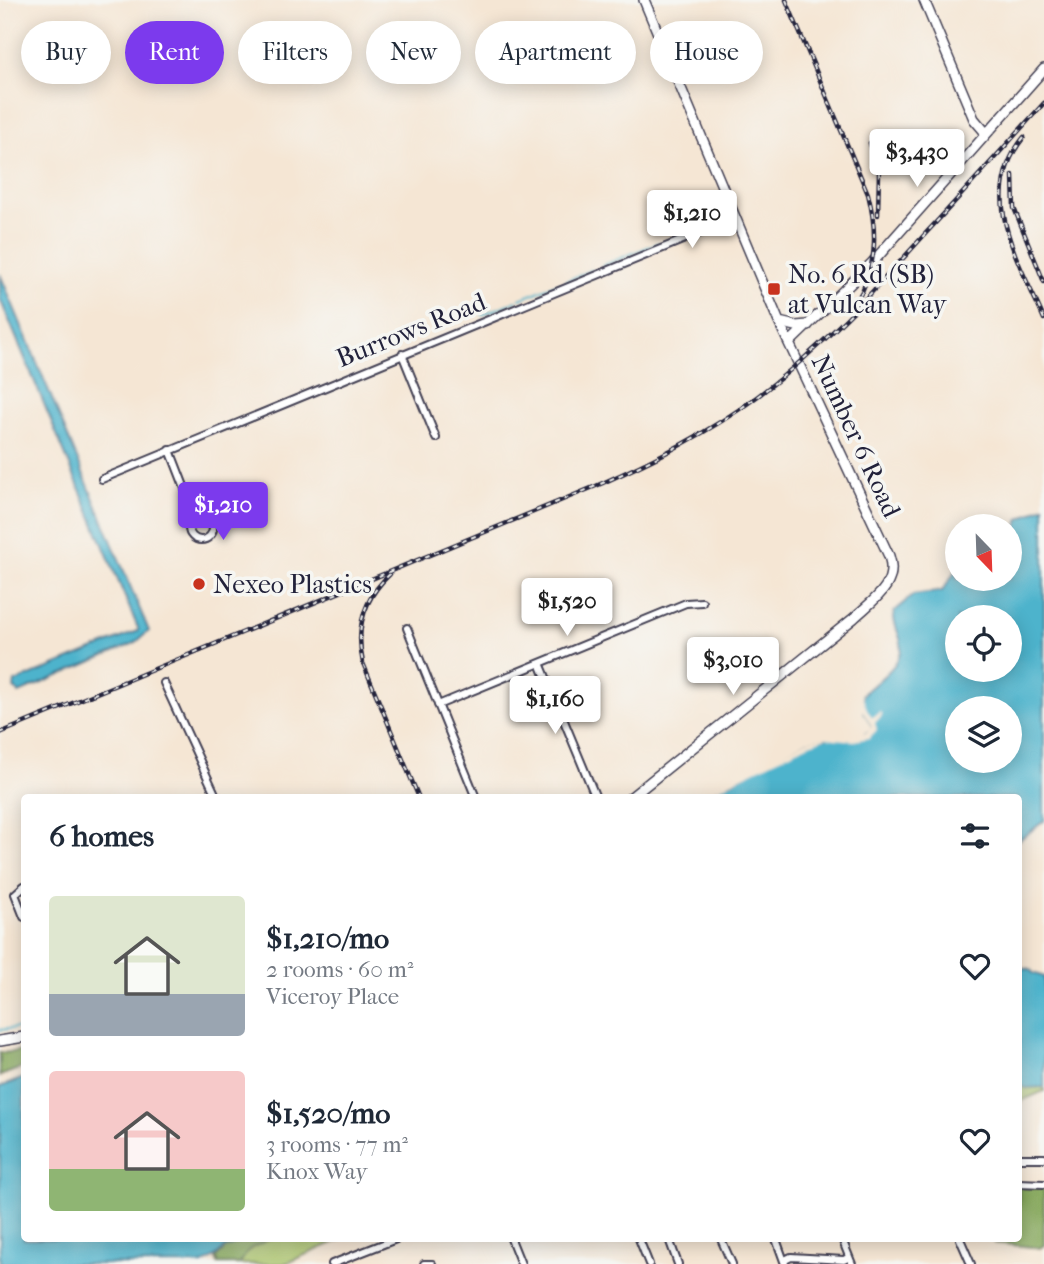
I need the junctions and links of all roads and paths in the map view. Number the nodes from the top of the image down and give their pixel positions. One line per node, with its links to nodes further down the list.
1 (644, 0): 5 (street, Number 6 Road)
2 (923, 0): 4 (street)
3 (1044, 69): 4 (street)
4 (986, 133): 7 (street)
5 (736, 218): 6 (street, Number 6 Road); 9 (street, Burrows Road)
6 (779, 322): 7 (street); 8 (street, Number 6 Road)
7 (808, 325): 8 (street)
8 (789, 342): 22 (street, Number 6 Road)
9 (402, 355): 10 (street); 11 (street, Burrows Road)
10 (436, 438)
11 (170, 450): 12 (street, Burrows Road); 13 (street)
12 (102, 478)
13 (196, 517): 13 (street)
14 (702, 602): 16 (street)
15 (407, 628): 18 (street)
16 (540, 663): 18 (street); 21 (street)
17 (164, 683): 19 (street)
18 (438, 705): 20 (street)
19 (215, 794)
20 (474, 794)
21 (594, 794)
22 (635, 794)
23 (21, 888): 24 (street)
24 (21, 910)
25 (21, 1038): 26 (street)
26 (0, 1041)
27 (1022, 1158): 28 (street)
28 (1044, 1158)
29 (1022, 1183): 30 (street)
30 (1044, 1184)
31 (388, 1242): 41 (street)
32 (512, 1242): 44 (street)
33 (640, 1242): 45 (street)
34 (670, 1242): 46 (street)
35 (722, 1242): 47 (street)
36 (777, 1242): 40 (street)
37 (843, 1242): 39 (street)
38 (961, 1242): 48 (street)
39 (851, 1261): 40 (street)
40 (785, 1262)
41 (336, 1263)
42 (424, 1264): 43 (street)
43 (432, 1264)
44 (522, 1264)
45 (649, 1264)
46 (678, 1264)
47 (732, 1264)
48 (971, 1264)

